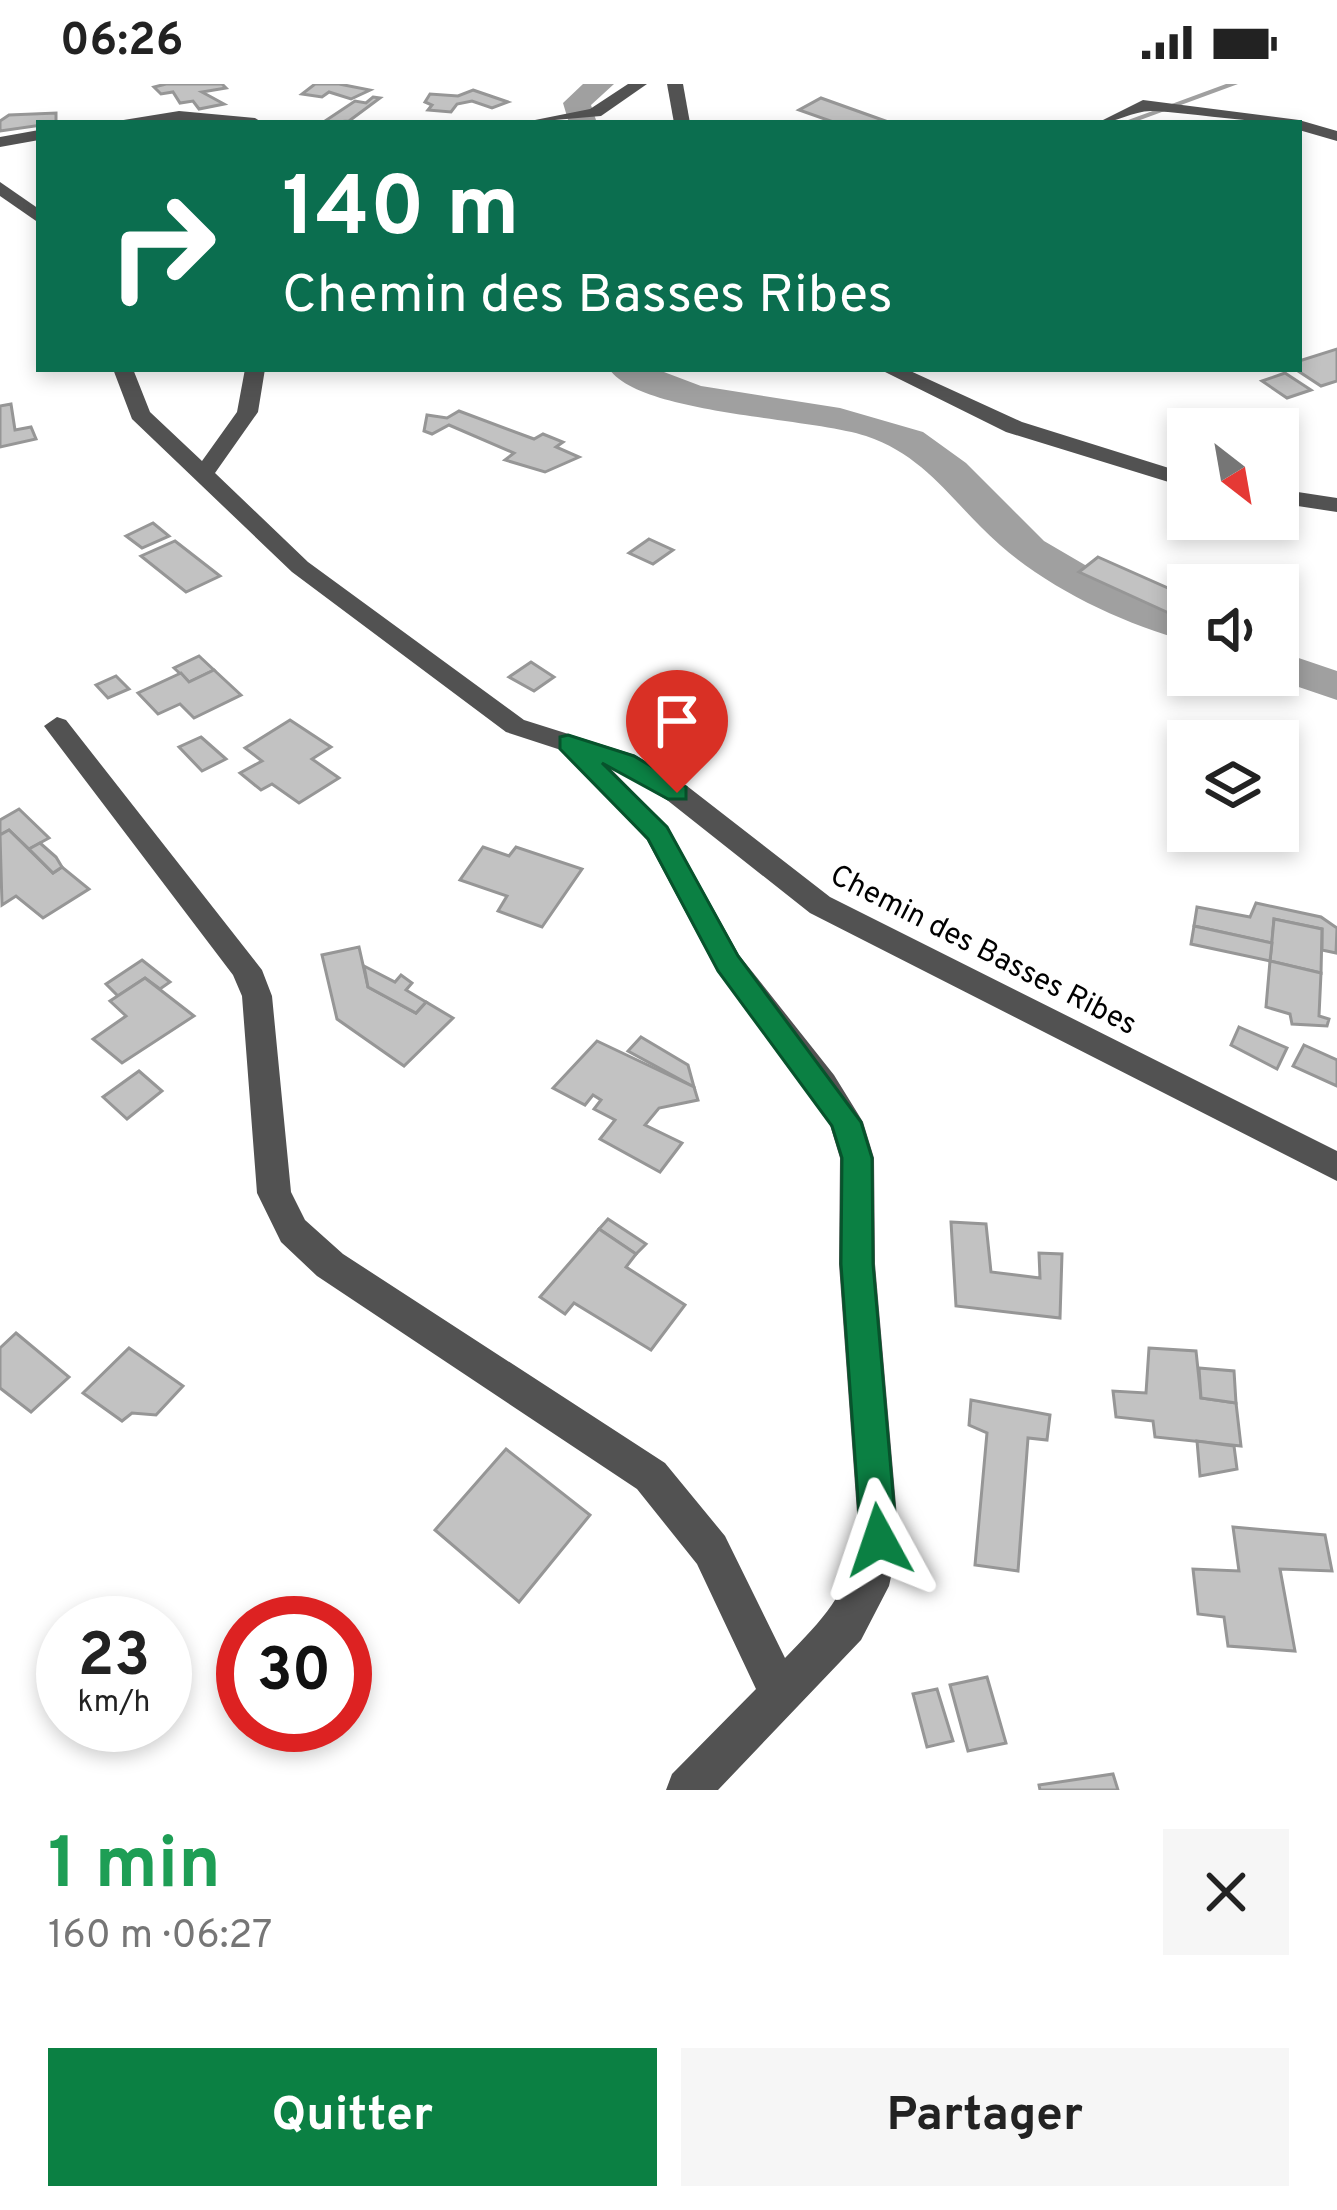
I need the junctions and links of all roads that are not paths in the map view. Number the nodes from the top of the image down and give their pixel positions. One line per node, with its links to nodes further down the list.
1 (639, 84): 5 (street)
2 (675, 84): 6 (street)
3 (141, 120): 4 (street)
4 (222, 120)
5 (545, 120)
6 (681, 120)
7 (1111, 120): 8 (street)
8 (1260, 120)
9 (1302, 126): 11 (street)
10 (36, 136): 12 (street)
11 (1337, 136)
12 (0, 142)
13 (0, 187): 14 (street)
14 (36, 216)
15 (124, 372): 18 (street, Chemin des Basses Ribes)
16 (255, 372): 18 (street)
17 (895, 372): 19 (street)
18 (204, 471): 23 (street, Chemin des Basses Ribes)
19 (1167, 474)
20 (1299, 500): 21 (street)
21 (1337, 506)
22 (56, 726): 25 (street)
23 (568, 743): 24 (street, Chemin des Basses Ribes); 25 (street)
24 (1337, 1167)
25 (779, 1694): 26 (street)
26 (688, 1790)

